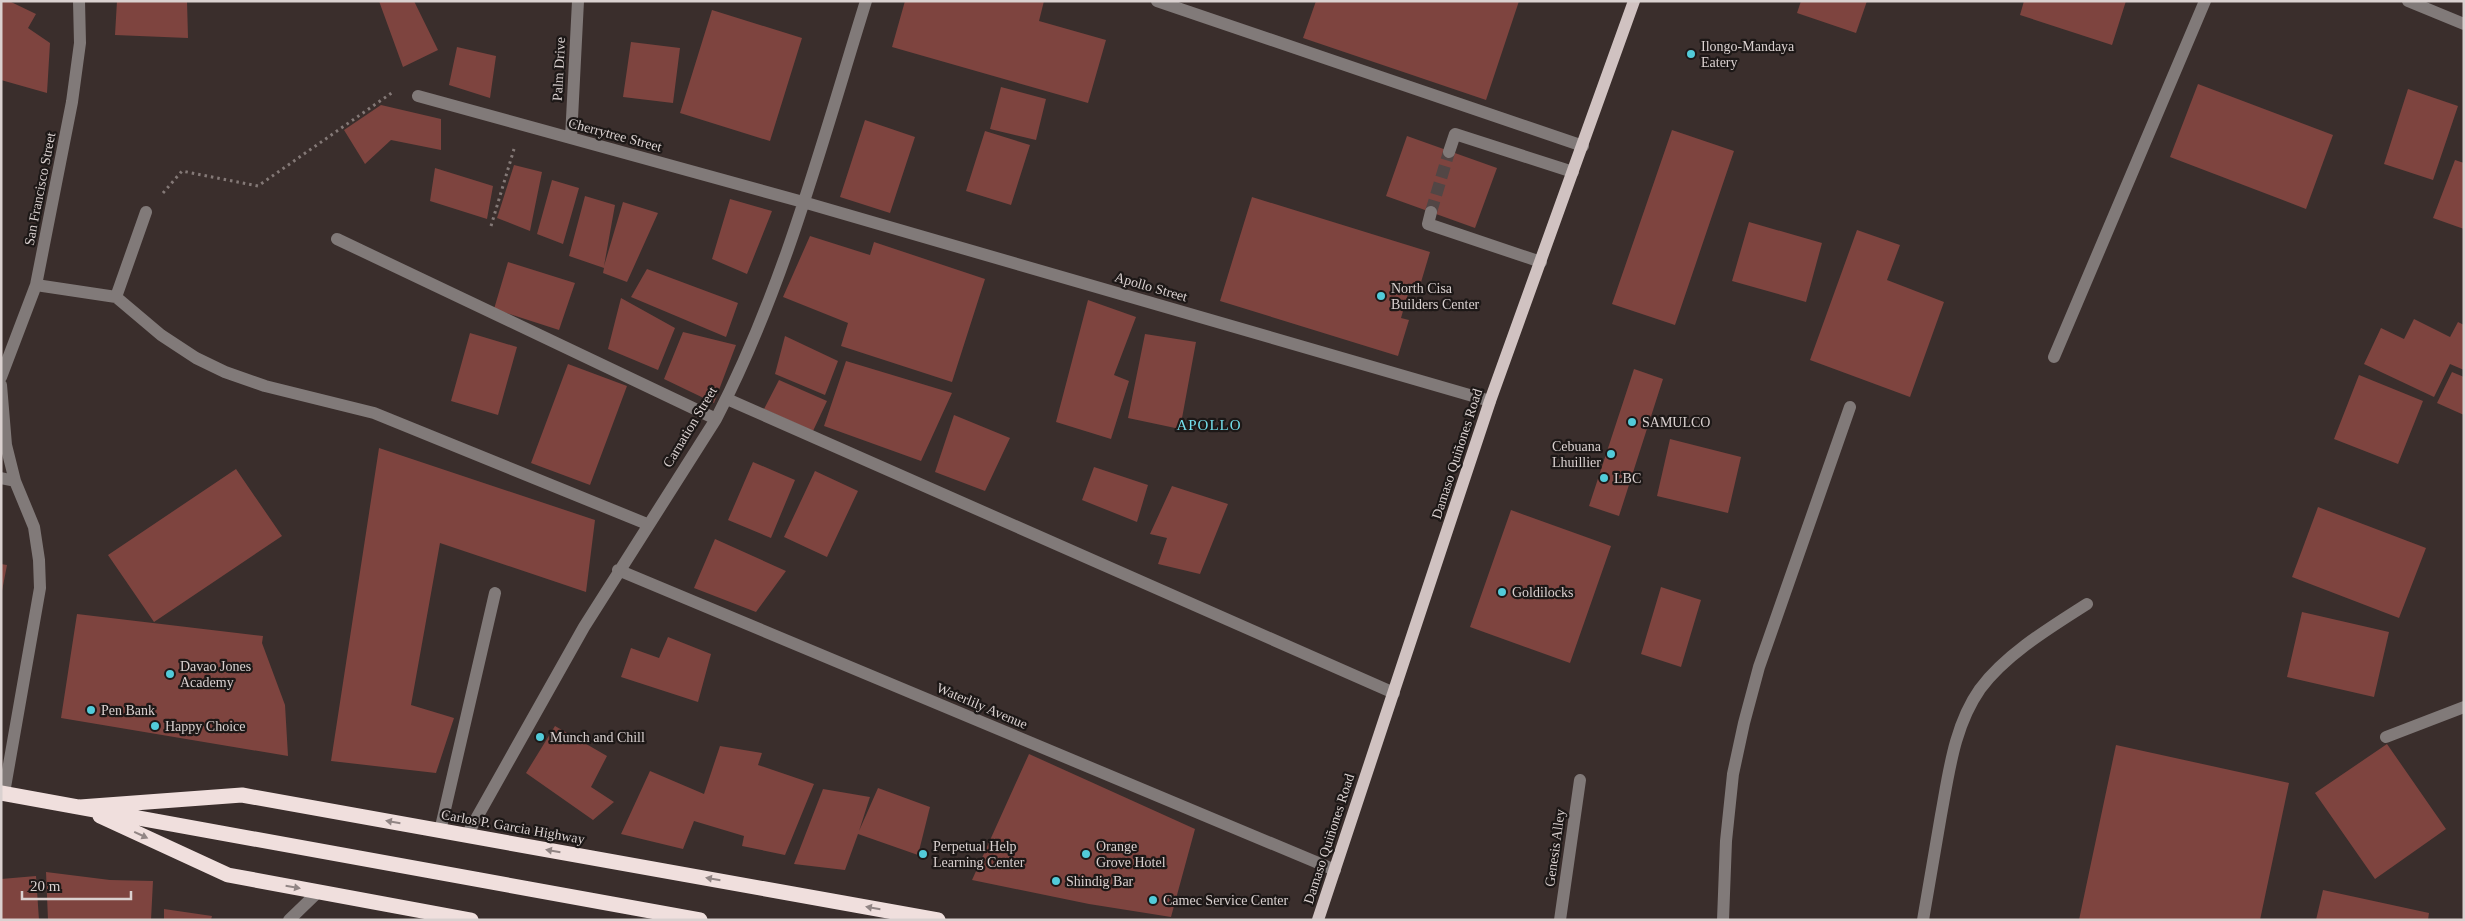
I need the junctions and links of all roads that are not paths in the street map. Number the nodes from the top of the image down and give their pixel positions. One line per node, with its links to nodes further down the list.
1 (79, 1): 19 (street, San Francisco Street)
2 (578, 1): 10 (street, Palm Drive)
3 (866, 1): 14 (street, Carnation Street)
4 (1157, 1): 11 (street)
5 (1634, 1): 11 (main road, Damaso Quiñones Road)
6 (2205, 1): 21 (street)
7 (2408, 1): 8 (street)
8 (2464, 24)
9 (418, 96): 10 (street, Cherrytree Street)
10 (571, 138): 14 (street, Cherrytree Street)
11 (1582, 146): 13 (main road, Damaso Quiñones Road)
12 (1449, 152): 13 (street)
13 (1573, 172): 18 (main road, Damaso Quiñones Road)
14 (803, 202): 24 (street, Carnation Street); 25 (street, Apollo Street)
15 (146, 212): 20 (street)
16 (1431, 212): 18 (street)
17 (337, 239): 27 (street)
18 (1541, 262): 25 (main road, Damaso Quiñones Road)
19 (36, 285): 20 (street); 22 (street, San Francisco Street)
20 (116, 297): 30 (street)
21 (2054, 357)
22 (1, 377)
23 (1, 385): 29 (street)
24 (726, 398): 27 (street, Carnation Street); 34 (street)
25 (1490, 401): 34 (main road, Damaso Quiñones Road)
26 (1850, 407): 50 (street)
27 (716, 419): 30 (street, Carnation Street)
28 (1, 478): 29 (street)
29 (15, 481): 38 (street)
30 (648, 524): 31 (street, Carnation Street)
31 (618, 570): 41 (street, Carnation Street); 42 (street, Waterlily Avenue)
32 (495, 593): 40 (street)
33 (2087, 604): 51 (street)
34 (1394, 694): 42 (main road, Damaso Quiñones Road)
35 (2464, 707): 36 (street)
36 (2386, 737)
37 (1580, 780): 49 (street, Genesis Alley)
38 (3, 793): 39 (highway, Carlos P. Garcia Highway)
39 (80, 807): 40 (highway, Carlos P. Garcia Highway, one-way to 39); 43 (highway, Carlos P. Garcia Highway, one-way to 43); 46 (highway, Carlos P. Garcia Highway)
40 (440, 830): 41 (highway, Carlos P. Garcia Highway)
41 (467, 836): 47 (highway, Carlos P. Garcia Highway, one-way to 41)
42 (1335, 870): 48 (main road, Damaso Quiñones Road)
43 (318, 892): 44 (street); 45 (highway, Carlos P. Garcia Highway)
44 (290, 920)
45 (471, 920)
46 (700, 920)
47 (938, 920)
48 (1318, 920)
49 (1560, 920)
50 (1723, 920)
51 (1923, 920)

